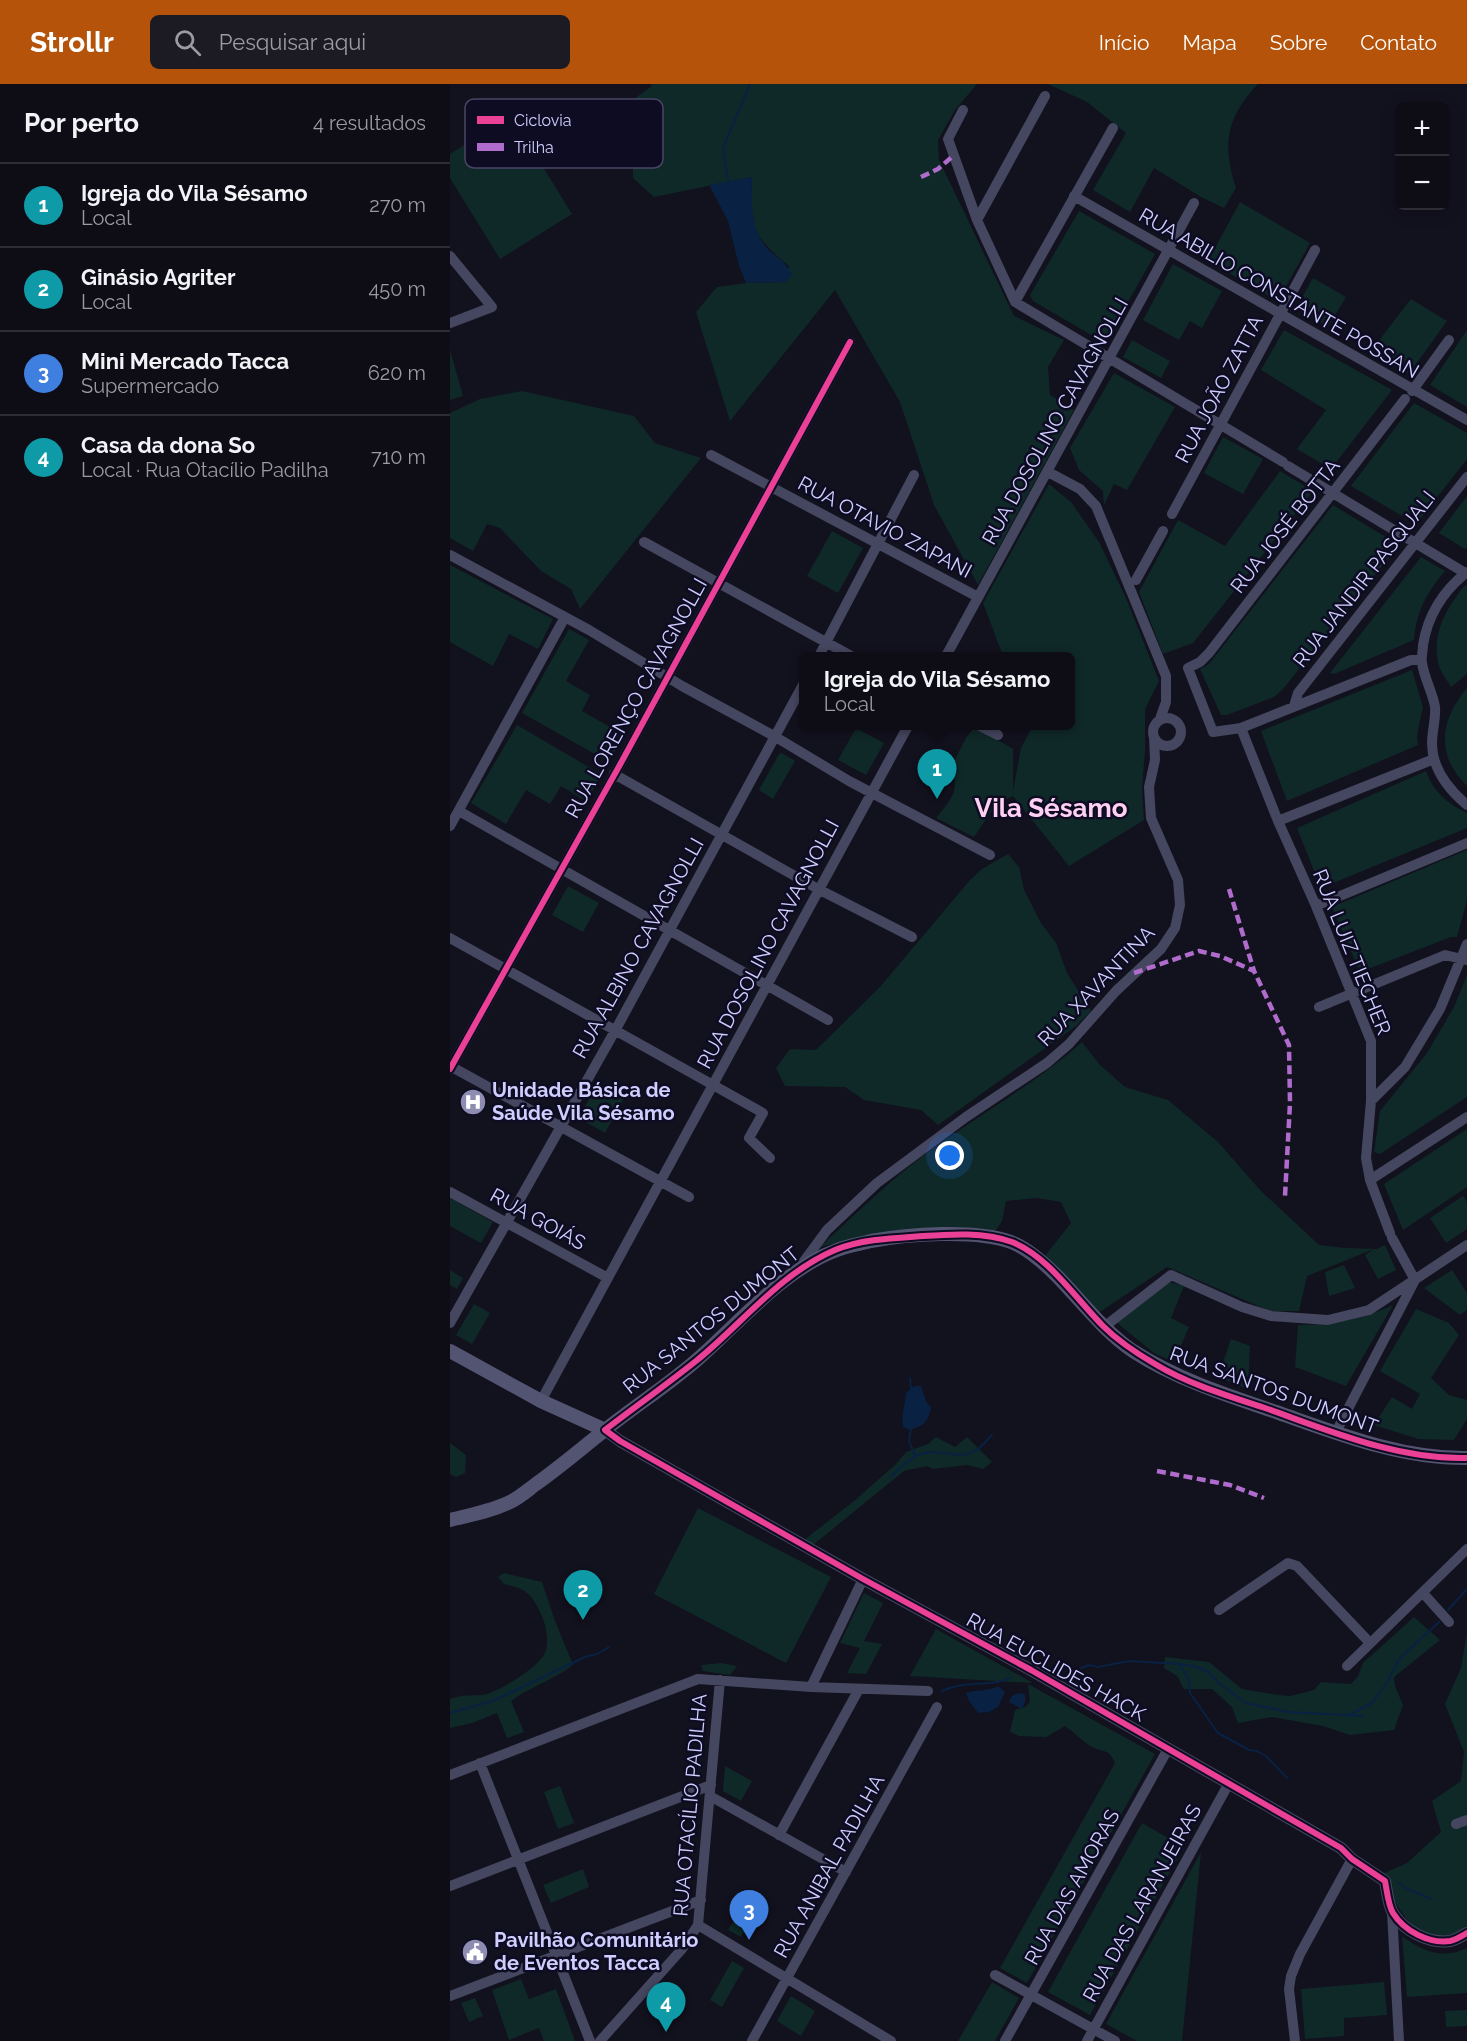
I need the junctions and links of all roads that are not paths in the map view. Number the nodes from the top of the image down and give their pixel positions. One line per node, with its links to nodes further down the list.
1 (1045, 96): 6 (street)
2 (963, 111): 6 (street)
3 (1113, 128): 4 (street)
4 (1074, 196): 7 (street, RUA ABILIO CONSTANTE POSSAN); 10 (street)
5 (1194, 203): 7 (street, RUA DOSOLINO CAVAGNOLLI)
6 (977, 220): 10 (street)
7 (1168, 250): 11 (street, RUA ABILIO CONSTANTE POSSAN); 15 (street, RUA DOSOLINO CAVAGNOLLI)
8 (1315, 250): 11 (street, RUA JOÃO ZATTA)
9 (450, 256): 12 (street)
10 (1015, 302): 15 (street)
11 (1280, 315): 16 (street, RUA ABILIO CONSTANTE POSSAN); 18 (street, RUA JOÃO ZATTA)
12 (450, 323)
13 (1449, 340): 16 (street, RUA JOSÉ BOTTA)
14 (850, 342): 23 (street, RUA LORENÇO CAVAGNOLLI)
15 (1109, 359): 18 (street); 20 (street, RUA DOSOLINO CAVAGNOLLI)
16 (1408, 395): 17 (street, RUA ABILIO CONSTANTE POSSAN); 24 (street, RUA JOSÉ BOTTA)
17 (1467, 420)
18 (1220, 425): 24 (street); 25 (street, RUA JOÃO ZATTA)
19 (711, 455): 23 (street, RUA OTAVIO ZAPANI)
20 (1048, 472): 34 (street, RUA DOSOLINO CAVAGNOLLI); 43 (street)
21 (914, 475): 29 (street)
22 (1467, 477): 28 (street, RUA JANDIR PASQUALI)
23 (772, 486): 29 (street, RUA OTAVIO ZAPANI); 33 (street, RUA LORENÇO CAVAGNOLLI)
24 (1334, 494): 28 (street); 47 (street, RUA JOSÉ BOTTA)
25 (1172, 514)
26 (1162, 531): 32 (street)
27 (644, 542): 33 (street)
28 (1416, 543): 31 (street); 44 (street, RUA JANDIR PASQUALI)
29 (878, 544): 34 (street, RUA OTAVIO ZAPANI); 36 (street)
30 (450, 555): 35 (street)
31 (1466, 573): 40 (street)
32 (1136, 580)
33 (718, 584): 36 (street); 41 (street, RUA LORENÇO CAVAGNOLLI)
34 (978, 597): 39 (street, RUA DOSOLINO CAVAGNOLLI)
35 (565, 616): 41 (street); 59 (street)
36 (826, 643): 37 (street); 38 (street)
37 (822, 652)
38 (842, 652)
39 (949, 652)
40 (1421, 660): 44 (street); 54 (street)
41 (667, 677): 51 (street); 56 (street, RUA LORENÇO CAVAGNOLLI)
42 (799, 692): 51 (street, RUA ALBINO CAVAGNOLLI)
43 (1166, 702): 45 (street); 46 (street)
44 (1294, 706): 47 (street)
45 (1160, 719): 46 (street); 52 (street)
46 (1176, 720): 53 (street)
47 (1241, 728): 60 (street, RUA LUIZ TIECHER)
48 (906, 730): 57 (street, RUA DOSOLINO CAVAGNOLLI)
49 (988, 730): 50 (street)
50 (998, 735)
51 (774, 736): 57 (street); 62 (street, RUA ALBINO CAVAGNOLLI)
52 (1154, 737): 53 (street); 55 (street, RUA XAVANTINA)
53 (1170, 746): 55 (street)
54 (1434, 759): 58 (street); 60 (street)
55 (1155, 760): 91 (street, RUA XAVANTINA)
56 (614, 774): 62 (street); 65 (street, RUA LORENÇO CAVAGNOLLI)
57 (870, 793): 64 (street); 66 (street, RUA DOSOLINO CAVAGNOLLI)
58 (1467, 805)
59 (459, 811): 61 (street); 65 (street)
60 (1278, 821): 67 (street, RUA LUIZ TIECHER)
61 (450, 826)
62 (721, 833): 66 (street); 68 (street, RUA ALBINO CAVAGNOLLI)
63 (1467, 843): 67 (street)
64 (990, 855)
65 (563, 868): 68 (street); 73 (street, RUA LORENÇO CAVAGNOLLI)
66 (818, 889): 69 (street); 74 (street, RUA DOSOLINO CAVAGNOLLI)
67 (1316, 906): 75 (street, RUA LUIZ TIECHER)
68 (669, 929): 74 (street); 78 (street, RUA ALBINO CAVAGNOLLI)
69 (912, 937)
70 (450, 938): 73 (street)
71 (1467, 944): 72 (street)
72 (1464, 959): 75 (street); 81 (street)
73 (505, 968): 78 (street); 79 (street, RUA LORENÇO CAVAGNOLLI)
74 (767, 985): 77 (street); 80 (street, RUA DOSOLINO CAVAGNOLLI)
75 (1352, 993): 76 (street); 81 (street, RUA LUIZ TIECHER)
76 (1319, 1007)
77 (828, 1020)
78 (616, 1029): 80 (street); 83 (street, RUA ALBINO CAVAGNOLLI)
79 (450, 1068): 83 (street)
80 (713, 1083): 84 (street); 86 (street, RUA DOSOLINO CAVAGNOLLI)
81 (1371, 1101): 85 (street, RUA LUIZ TIECHER)
82 (1467, 1117): 85 (street)
83 (559, 1127): 86 (street); 89 (street, RUA ALBINO CAVAGNOLLI)
84 (770, 1158)
85 (1370, 1180): 93 (street, RUA LUIZ TIECHER)
86 (660, 1182): 88 (street); 92 (street, RUA DOSOLINO CAVAGNOLLI)
87 (450, 1192): 89 (street, RUA GOIÁS)
88 (689, 1197)
89 (506, 1222): 92 (street, RUA GOIÁS); 94 (street, RUA ALBINO CAVAGNOLLI)
90 (1467, 1245): 93 (street)
91 (797, 1271): 95 (main road, RUA SANTOS DUMONT); 98 (main road, RUA SANTOS DUMONT)
92 (608, 1278): 97 (street, RUA DOSOLINO CAVAGNOLLI)
93 (1415, 1280): 95 (street); 99 (street)
94 (450, 1323)
95 (1104, 1327): 99 (main road, RUA SANTOS DUMONT)
96 (450, 1351): 97 (main road, RUA EUCLIDES HACK)
97 (541, 1401): 98 (main road, RUA EUCLIDES HACK)
98 (604, 1430): 101 (main road, RUA SANTOS DUMONT); 103 (street, RUA EUCLIDES HACK)
99 (1336, 1432): 100 (main road, RUA SANTOS DUMONT)
100 (1467, 1458)
101 (450, 1521)
102 (1467, 1549): 104 (street)
103 (864, 1579): 110 (street); 114 (street, RUA EUCLIDES HACK)
104 (1423, 1593): 106 (street); 107 (street)
105 (1220, 1610): 107 (street)
106 (1449, 1622)
107 (1371, 1643): 108 (street)
108 (1347, 1666)
109 (720, 1680): 110 (street); 115 (street); 118 (street, RUA OTACÍLIO PADILHA)
110 (812, 1687): 111 (street)
111 (859, 1689): 112 (street); 121 (street)
112 (928, 1691)
113 (937, 1707): 124 (street, RUA ANIBAL PADILHA)
114 (1168, 1749): 117 (street, RUA EUCLIDES HACK); 134 (street, RUA DAS AMORAS)
115 (480, 1763): 116 (street); 122 (street)
116 (450, 1775)
117 (1229, 1783): 123 (street, RUA EUCLIDES HACK); 135 (street, RUA DAS LARANJEIRAS)
118 (711, 1791): 121 (street); 122 (street); 126 (street, RUA OTACÍLIO PADILHA)
119 (1467, 1820): 120 (street)
120 (1456, 1824)
121 (779, 1835): 124 (street)
122 (519, 1859): 125 (street); 130 (street)
123 (1352, 1859): 127 (street, RUA EUCLIDES HACK); 144 (street)
124 (846, 1872): 132 (street, RUA ANIBAL PADILHA)
125 (450, 1886)
126 (701, 1900): 128 (street, RUA OTACÍLIO PADILHA); 130 (street)
127 (1392, 1912): 129 (street); 145 (street)
128 (698, 1925): 132 (street); 138 (street, RUA OTACÍLIO PADILHA)
129 (1467, 1934)
130 (557, 1954): 133 (street); 137 (street)
131 (995, 1975): 134 (street)
132 (787, 1978): 136 (street); 139 (street, RUA ANIBAL PADILHA)
133 (450, 1996)
134 (1031, 1996): 135 (street); 141 (street, RUA DAS AMORAS)
135 (1093, 2030): 142 (street, RUA DAS LARANJEIRAS); 143 (street)
136 (871, 2036): 140 (street)
137 (590, 2041)
138 (600, 2041)
139 (752, 2041)
140 (891, 2041)
141 (1005, 2041)
142 (1087, 2041)
143 (1115, 2041)
144 (1295, 2041)
145 (1399, 2041)

